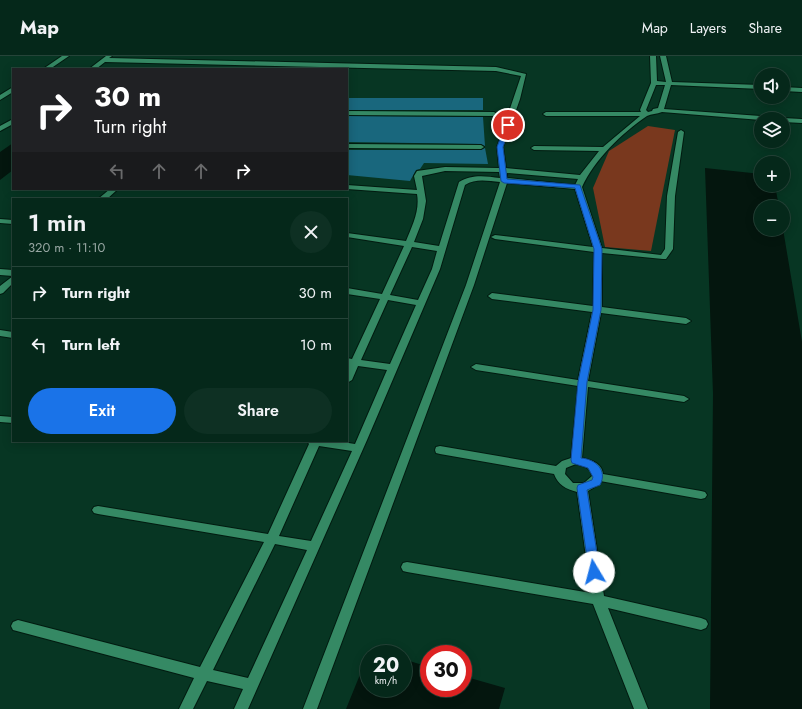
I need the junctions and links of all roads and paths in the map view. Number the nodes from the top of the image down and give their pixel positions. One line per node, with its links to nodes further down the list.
1 (66, 56): 8 (street)
2 (109, 56): 5 (street)
3 (653, 56): 11 (street)
4 (663, 56): 12 (street)
5 (104, 60): 6 (street); 9 (street)
6 (249, 64): 7 (street); 10 (street)
7 (333, 67): 33 (street)
8 (48, 68)
9 (93, 68)
10 (254, 68)
11 (654, 83): 12 (street); 19 (street)
12 (669, 83): 13 (street); 18 (street)
13 (754, 87)
14 (790, 89): 16 (street)
15 (12, 90): 17 (street)
16 (802, 90)
17 (0, 98)
18 (660, 111): 19 (street); 23 (street)
19 (645, 112): 22 (street); 32 (street)
20 (348, 113): 21 (street)
21 (494, 114)
22 (546, 114)
23 (754, 117)
24 (790, 120): 25 (street)
25 (802, 121)
26 (12, 122): 27 (street)
27 (0, 129)
28 (681, 132): 46 (street)
29 (348, 146): 30 (street)
30 (481, 147)
31 (534, 148): 32 (street)
32 (604, 148): 35 (street)
33 (501, 170): 34 (street); 35 (street); 38 (street)
34 (504, 181): 35 (street); 45 (street); 87 (street)
35 (580, 182): 46 (street)
36 (348, 187): 38 (street)
37 (113, 190): 39 (street)
38 (420, 192): 44 (street)
39 (103, 198)
40 (0, 221): 41 (street)
41 (12, 222)
42 (348, 235): 44 (street)
43 (495, 236): 46 (street)
44 (409, 244): 45 (street); 53 (street)
45 (442, 249): 54 (street)
46 (598, 249): 55 (street)
47 (0, 272): 48 (street)
48 (12, 274)
49 (12, 279): 50 (street)
50 (0, 290)
51 (348, 291): 53 (street)
52 (492, 296): 55 (street)
53 (384, 297): 54 (street); 59 (street)
54 (421, 303): 61 (street)
55 (597, 310): 56 (street); 63 (street)
56 (686, 322)
57 (0, 333): 58 (street)
58 (12, 335)
59 (351, 362): 61 (street); 62 (street)
60 (476, 367): 63 (street)
61 (393, 368): 69 (street)
62 (348, 376)
63 (583, 382): 64 (street); 71 (street)
64 (684, 399)
65 (0, 419): 66 (street)
66 (12, 420)
67 (314, 442): 77 (street)
68 (320, 442): 69 (street)
69 (358, 448): 78 (street)
70 (440, 450): 72 (street)
71 (576, 460): 72 (street); 73 (street)
72 (559, 471): 74 (street)
73 (598, 477): 74 (street); 75 (street)
74 (582, 488): 80 (street)
75 (701, 495)
76 (98, 510): 77 (street)
77 (271, 540): 78 (street); 83 (street)
78 (313, 546): 84 (street)
79 (407, 567): 80 (street)
80 (598, 600): 81 (street); 88 (street)
81 (701, 624)
82 (18, 626): 83 (street)
83 (203, 674): 84 (street); 85 (street)
84 (251, 685): 86 (street)
85 (186, 709)
86 (240, 709)
87 (310, 709)
88 (641, 709)

